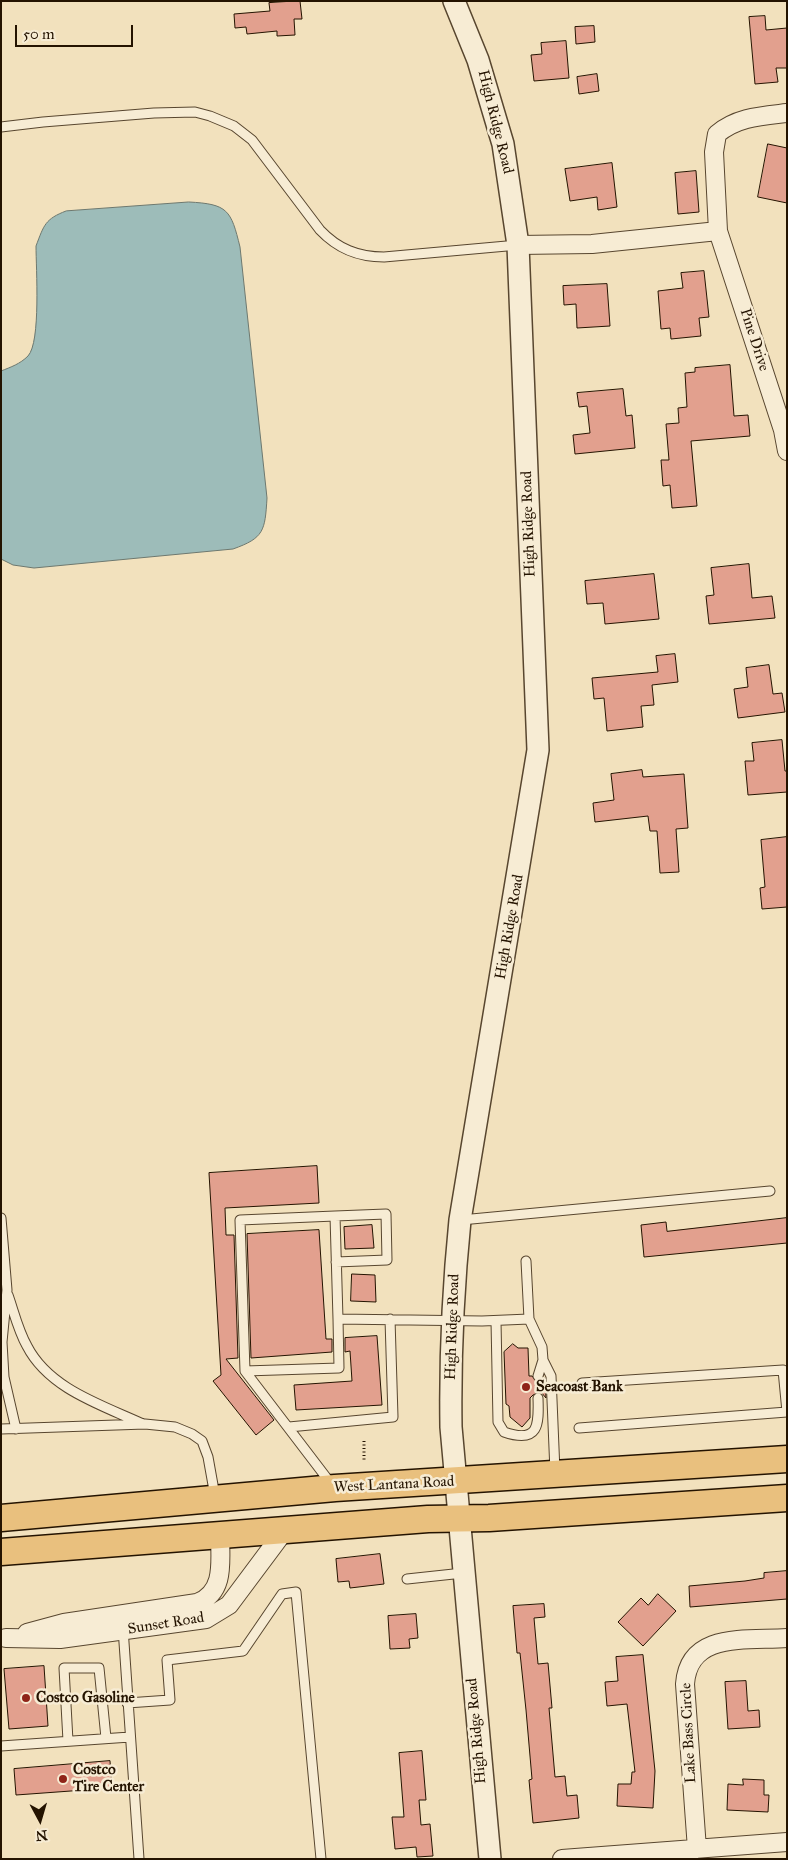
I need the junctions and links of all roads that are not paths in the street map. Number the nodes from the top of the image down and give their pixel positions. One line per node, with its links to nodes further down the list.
1 (454, 1): 5 (street, High Ridge Road)
2 (787, 113): 4 (street, Pine Drive)
3 (1, 127): 5 (lane)
4 (718, 231): 5 (street); 6 (street, Pine Drive)
5 (518, 245): 10 (street, High Ridge Road)
6 (787, 451)
7 (770, 1191): 10 (lane)
8 (335, 1216): 12 (lane); 12 (lane); 20 (lane)
9 (1, 1218): 13 (lane)
10 (460, 1220): 17 (street, High Ridge Road)
11 (526, 1261): 15 (lane)
12 (336, 1262): 14 (lane)
13 (7, 1290): 25 (lane); 29 (lane)
14 (338, 1319): 16 (lane); 20 (lane)
15 (529, 1319): 18 (lane); 19 (lane)
16 (390, 1320): 17 (lane); 26 (lane)
17 (452, 1320): 18 (lane); 32 (street, High Ridge Road)
18 (496, 1321): 23 (lane)
19 (543, 1360): 21 (lane); 31 (lane)
20 (245, 1371): 26 (lane)
21 (538, 1376)
22 (582, 1383): 24 (lane)
23 (538, 1398)
24 (787, 1412): 27 (lane)
25 (145, 1424): 29 (lane); 34 (lane)
26 (289, 1427): 33 (lane)
27 (579, 1428)
28 (1, 1429): 29 (lane)
29 (16, 1429)
30 (787, 1459): 31 (main road, West Lantana Road)
31 (555, 1475): 32 (main road, West Lantana Road)
32 (456, 1481): 33 (main road, West Lantana Road); 37 (street, High Ridge Road)
33 (334, 1488): 34 (main road, West Lantana Road)
34 (216, 1498): 36 (main road, West Lantana Road); 39 (main road)
35 (787, 1498): 37 (main road)
36 (1, 1518)
37 (459, 1519): 38 (main road); 41 (street, High Ridge Road)
38 (284, 1530): 39 (main road); 44 (street, Sunset Road)
39 (220, 1534): 40 (main road); 43 (street, Sunset Road)
40 (1, 1552)
41 (463, 1573): 42 (lane); 56 (street, High Ridge Road)
42 (407, 1579)
43 (126, 1613): 44 (lane); 46 (street, Sunset Road)
44 (123, 1631): 46 (street, Sunset Road); 47 (lane)
45 (787, 1638): 53 (street, Lake Bass Circle)
46 (3, 1639)
47 (127, 1703): 48 (lane); 55 (lane)
48 (130, 1737): 49 (lane); 54 (lane)
49 (106, 1738): 50 (lane); 50 (lane)
50 (68, 1741): 51 (lane)
51 (1, 1746)
52 (787, 1842): 53 (street)
53 (696, 1849): 57 (street)
54 (139, 1859)
55 (321, 1859)
56 (490, 1859)
57 (562, 1859)

